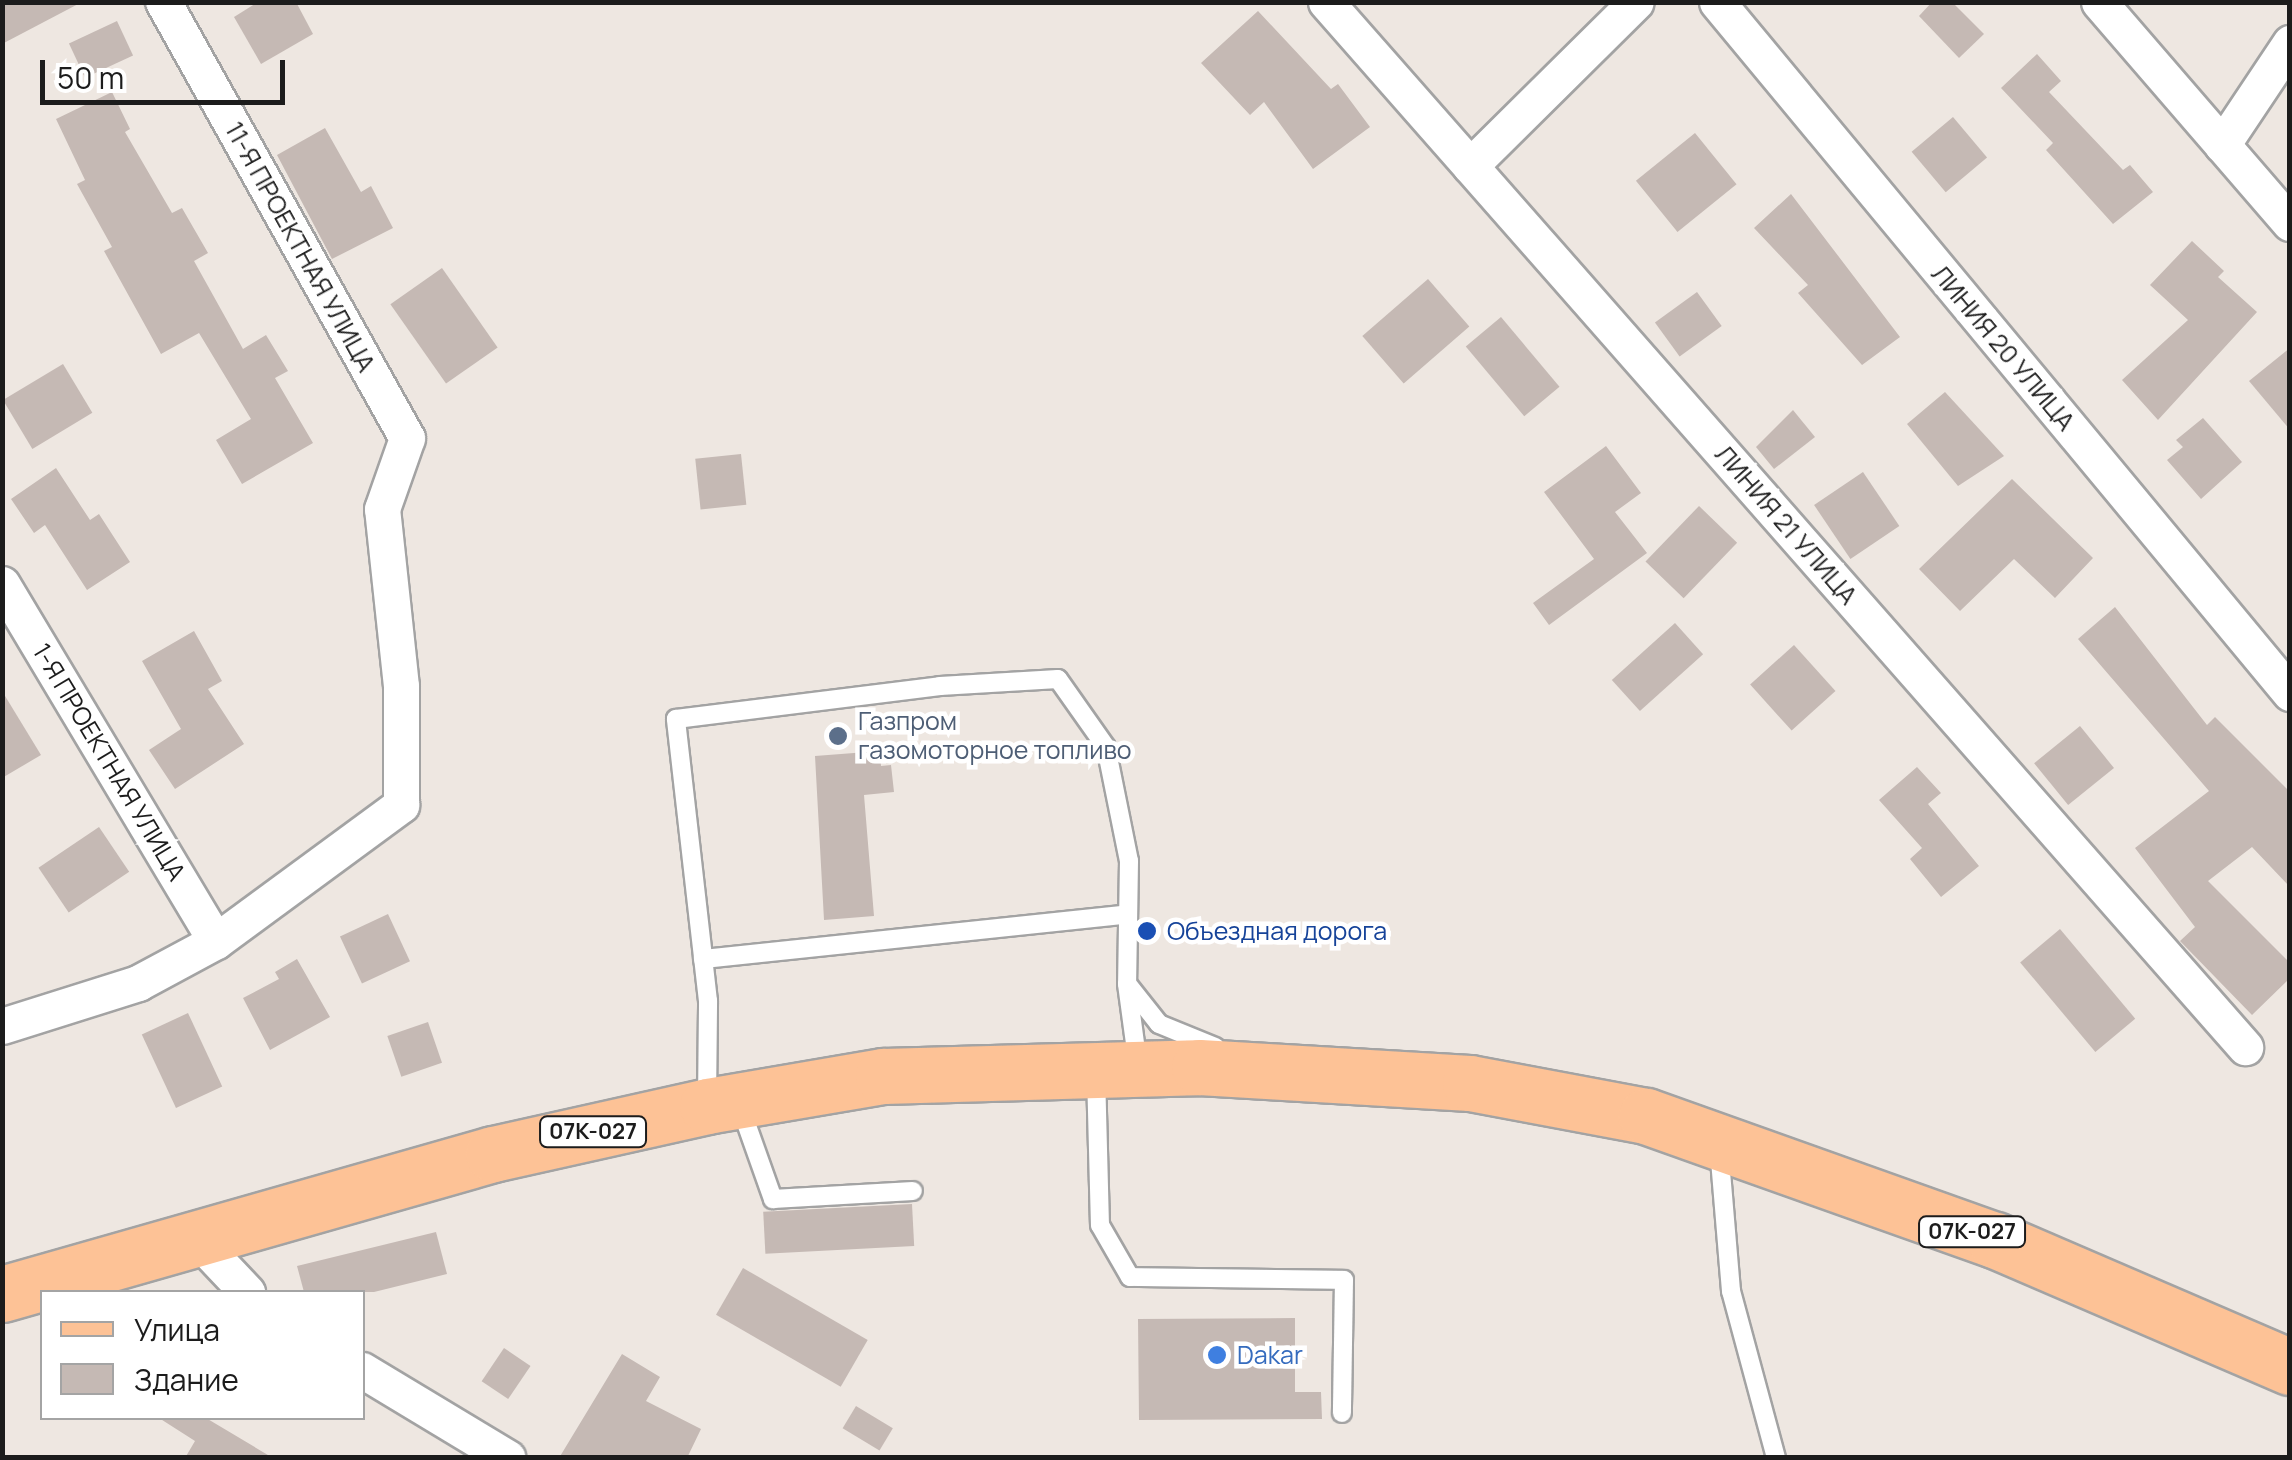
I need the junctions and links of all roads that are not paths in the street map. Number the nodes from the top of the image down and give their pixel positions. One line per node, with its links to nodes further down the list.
1 (163, 2): 13 (street, 11-Я ПРОЕКТНАЯ УЛИЦА)
2 (1326, 2): 8 (street, ЛИНИЯ 21 УЛИЦА)
3 (1636, 2): 8 (street)
4 (1716, 2): 11 (street, ЛИНИЯ 20 УЛИЦА)
5 (2099, 2): 7 (street)
6 (2290, 43): 7 (street)
7 (2222, 145): 9 (street)
8 (1470, 166): 17 (street, ЛИНИЯ 21 УЛИЦА)
9 (2290, 223)
10 (2, 584): 13 (street, 1-Я ПРОЕКТНАЯ УЛИЦА)
11 (2290, 693)
12 (1124, 915): 14 (lane); 14 (lane); 15 (lane)
13 (216, 941): 16 (street)
14 (703, 959): 20 (lane)
15 (1127, 984): 18 (lane); 19 (lane)
16 (2, 1026)
17 (2245, 1047)
18 (1117, 1067): 19 (main road, 07К-027); 20 (main road, 07К-027); 28 (lane)
19 (1388, 1077): 21 (main road, 07К-027)
20 (722, 1103): 22 (lane); 23 (main road, 07К-027)
21 (1719, 1142): 26 (main road, 07К-027); 30 (lane)
22 (913, 1191)
23 (195, 1237): 24 (street); 25 (main road, 07К-027)
24 (246, 1290)
25 (2, 1294)
26 (2290, 1367)
27 (365, 1372): 29 (street)
28 (1342, 1413)
29 (508, 1458)
30 (1776, 1458)

